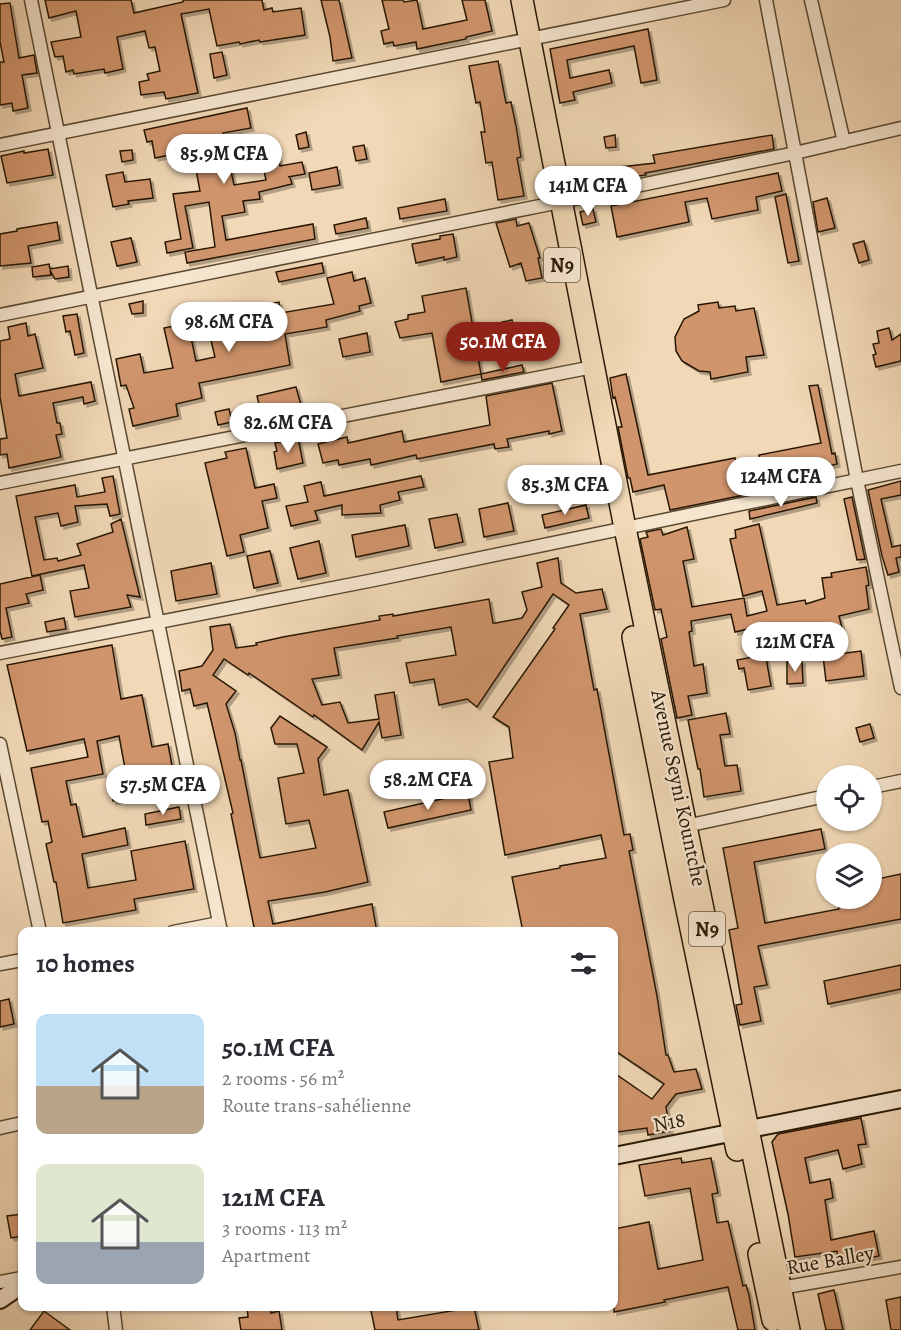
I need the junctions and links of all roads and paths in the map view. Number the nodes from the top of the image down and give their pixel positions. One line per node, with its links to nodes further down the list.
1 (31, 0): 9 (street)
2 (509, 0): 7 (highway, N9)
3 (522, 0): 7 (highway, N9)
4 (724, 0): 7 (street)
5 (766, 0): 12 (street)
6 (811, 0): 10 (street)
7 (524, 41): 9 (street); 13 (highway, N9)
8 (901, 128): 10 (street)
9 (59, 134): 11 (street); 14 (street)
10 (844, 142): 12 (street)
11 (0, 145)
12 (795, 153): 13 (street); 19 (street)
13 (556, 203): 14 (street); 16 (highway, N9)
14 (92, 297): 15 (street); 17 (street)
15 (0, 315)
16 (587, 368): 17 (street); 21 (highway, N9)
17 (124, 460): 20 (street); 22 (street)
18 (901, 471): 19 (street)
19 (857, 480): 21 (street); 24 (street)
20 (0, 483)
21 (620, 525): 22 (street); 30 (highway, Avenue Seyni Kountche / N9)
22 (157, 622): 23 (street); 32 (street)
23 (0, 653)
24 (901, 688)
25 (0, 744): 29 (street)
26 (901, 781): 27 (street)
27 (882, 785)
28 (816, 798): 30 (street)
29 (5, 800): 31 (street)
30 (678, 828): 38 (highway, Avenue Seyni Kountche / N9)
31 (38, 927)
32 (220, 927)
33 (18, 961): 34 (street)
34 (0, 964)
35 (901, 1099): 38 (main road, N18)
36 (18, 1124): 37 (street)
37 (0, 1128)
38 (740, 1130): 39 (main road, N18); 44 (highway, Avenue Seyni Kountche / N9)
39 (618, 1155)
40 (901, 1267): 44 (street, Rue Balley)
41 (18, 1279): 42 (street)
42 (0, 1282)
43 (18, 1289): 45 (main road)
44 (774, 1290): 48 (highway, Avenue Seyni Kountche / N9); 49 (highway, Avenue Seyni Kountche / N9)
45 (0, 1300)
46 (114, 1311): 47 (street)
47 (116, 1330)
48 (775, 1330)
49 (789, 1330)

